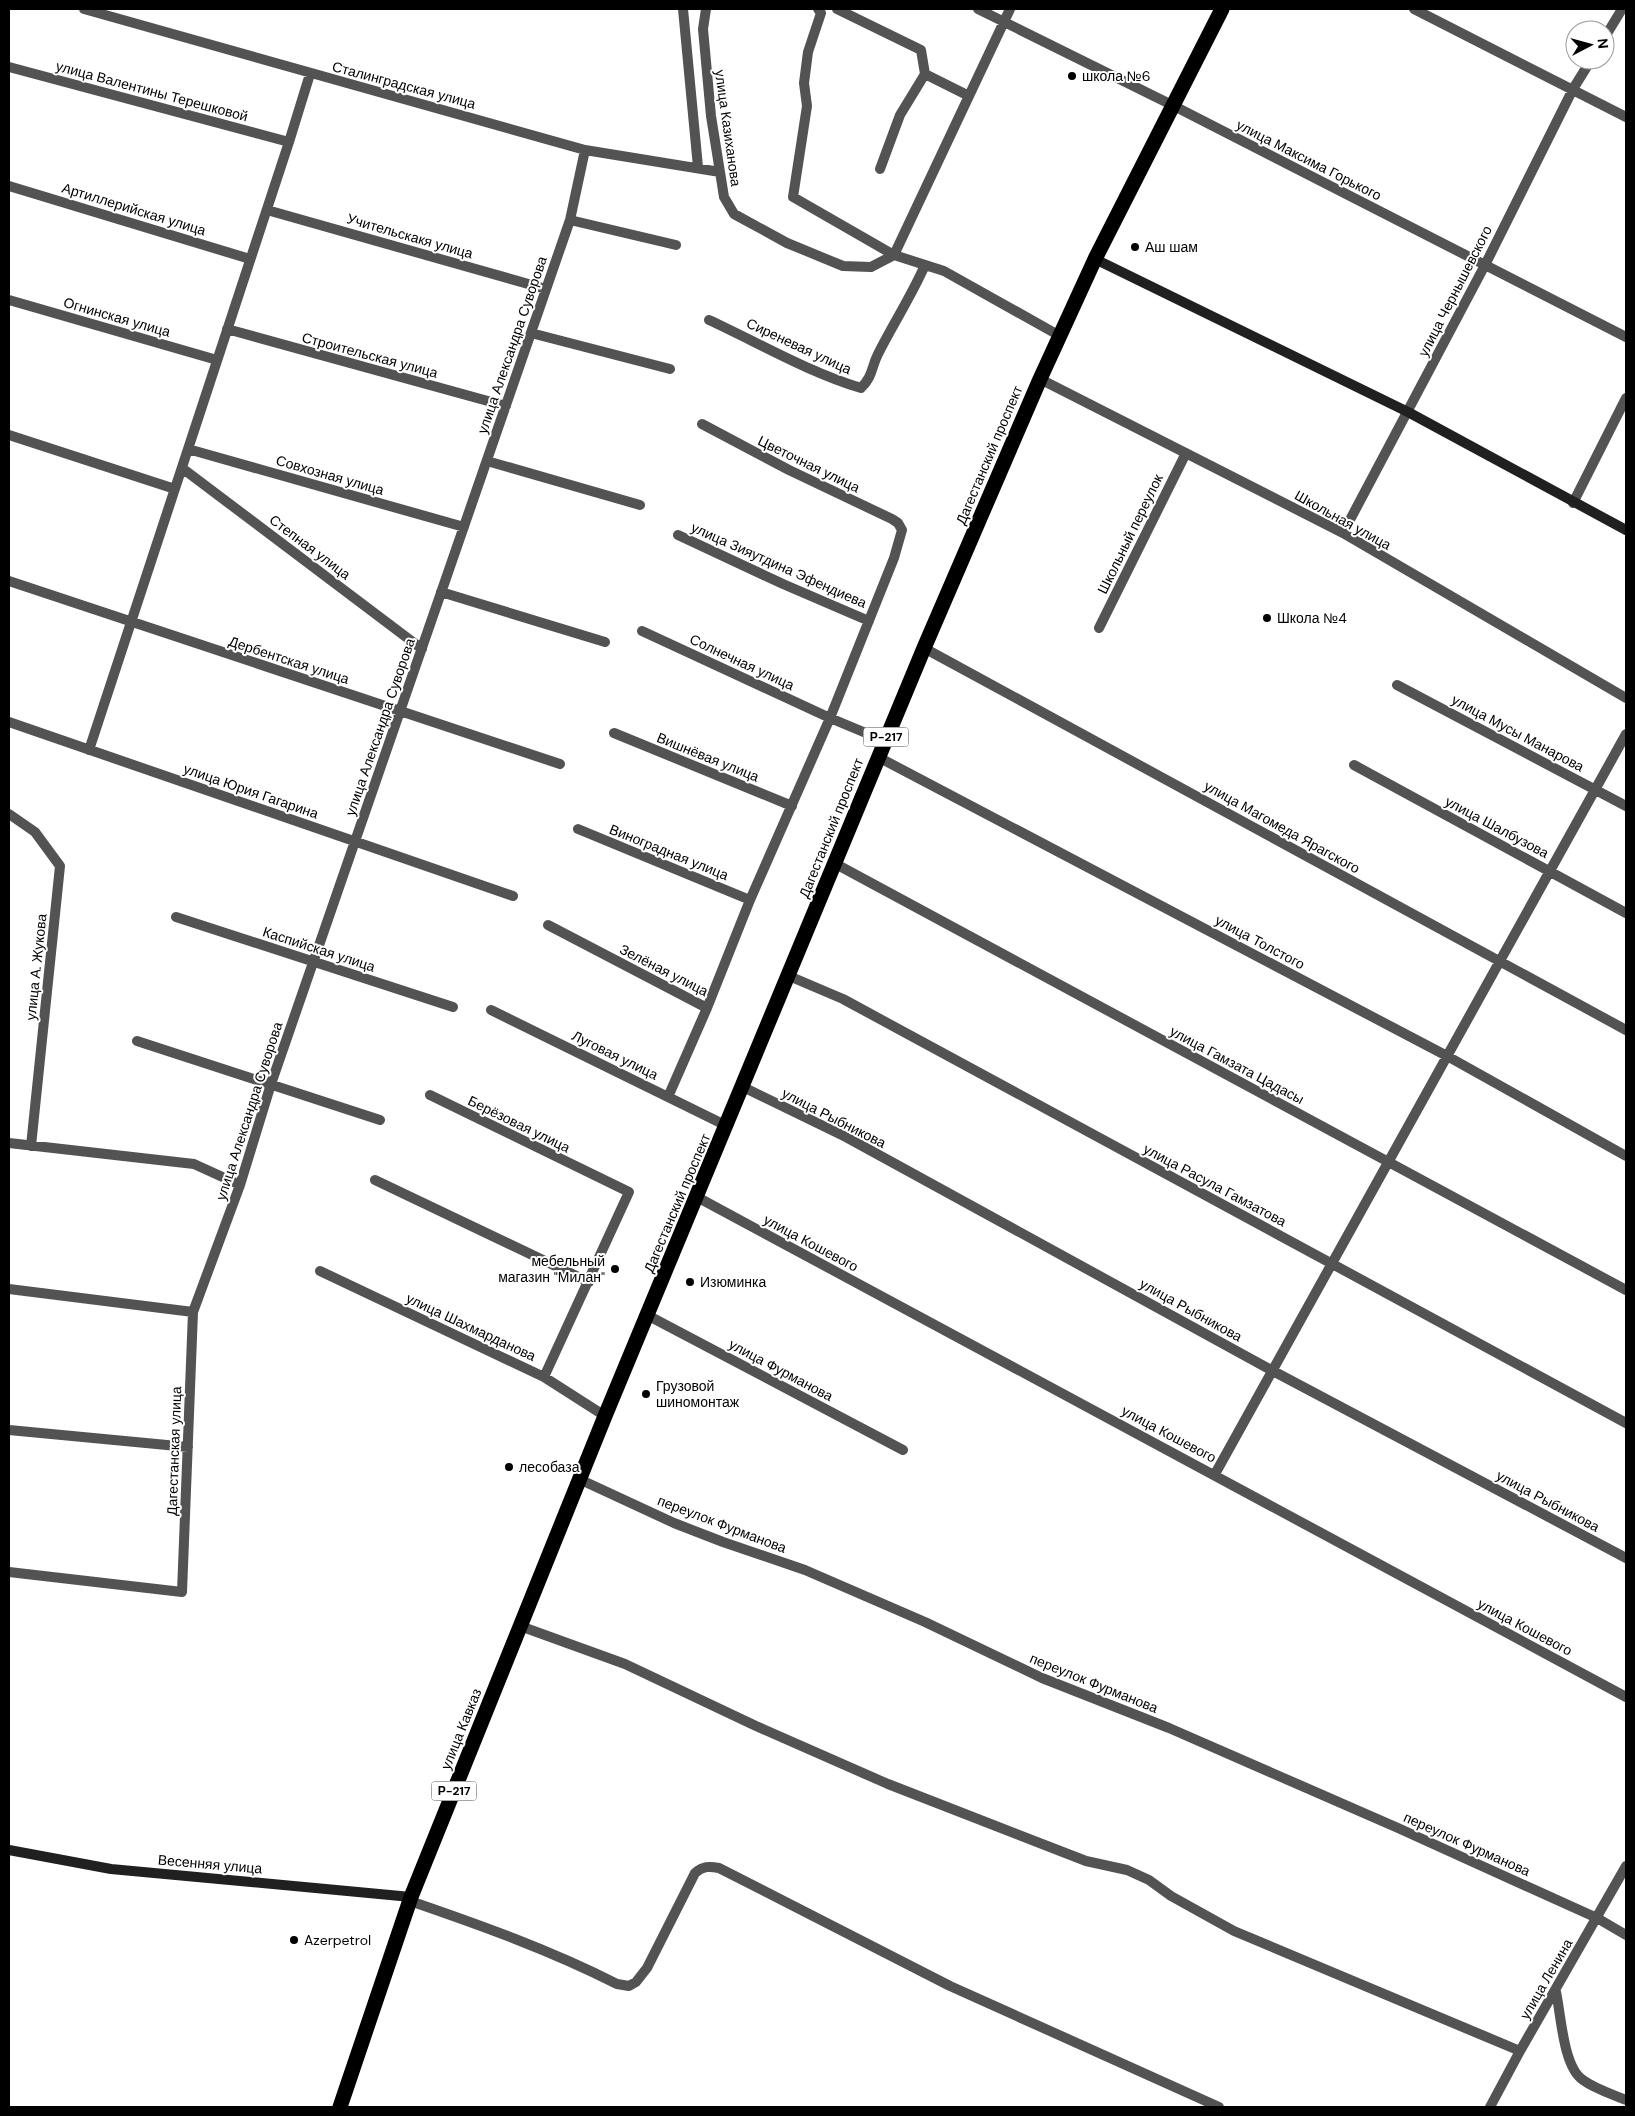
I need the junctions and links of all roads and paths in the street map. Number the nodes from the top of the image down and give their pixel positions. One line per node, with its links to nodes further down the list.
1 (84, 9): 15 (street, Сталинградская улица)
2 (682, 9): 23 (street)
3 (706, 9): 25 (street, улица Казиханова)
4 (818, 9): 30 (street)
5 (837, 9): 16 (street)
6 (978, 9): 12 (street, улица Максима Горького)
7 (1010, 9): 12 (street)
8 (1222, 9): 19 (highway, Дагестанский проспект / Р-217)
9 (1414, 9): 17 (street)
10 (1622, 9): 11 (street)
11 (1615, 21)
12 (1003, 22): 18 (street); 19 (street, улица Максима Горького)
13 (9, 66): 21 (street, улица Валентины Терешковой)
14 (1585, 70): 17 (street, улица Чернышевского)
15 (310, 74): 21 (street); 22 (street, Сталинградская улица)
16 (925, 74): 18 (street); 24 (street)
17 (1573, 89): 20 (street); 34 (street, улица Чернышевского)
18 (969, 96): 30 (street)
19 (1174, 106): 32 (highway, Дагестанский проспект / Р-217); 34 (street, улица Максима Горького)
20 (1626, 117)
21 (289, 142): 27 (street)
22 (585, 150): 23 (street, Сталинградская улица); 28 (street, улица Александра Суворова)
23 (698, 167): 25 (street, Сталинградская улица)
24 (880, 169)
25 (720, 172): 30 (street, улица Казиханова)
26 (9, 186): 31 (street, Артиллерийская улица)
27 (267, 210): 31 (street); 35 (street, Учительскакя улица)
28 (570, 220): 29 (street); 35 (street, улица Александра Суворова)
29 (676, 245)
30 (894, 255): 33 (street)
31 (250, 259): 38 (street)
32 (1096, 259): 40 (highway, Дагестанский проспект / Р-217); 47 (street)
33 (925, 265): 37 (street, Сиреневая улица); 40 (street)
34 (1485, 265): 41 (street, улица Максима Горького); 47 (street, улица Чернышевского)
35 (546, 289): 39 (street, улица Александра Суворова)
36 (9, 300): 42 (street, Огнинская улица)
37 (709, 320)
38 (228, 329): 42 (street); 46 (street, Строительская улица)
39 (531, 333): 43 (street); 46 (street, улица Александра Суворова)
40 (1060, 336): 44 (highway, Дагестанский проспект / Р-217)
41 (1626, 337)
42 (217, 360): 50 (street)
43 (670, 369)
44 (1040, 379): 51 (street, Школьная улица); 68 (highway, Дагестанский проспект / Р-217)
45 (1626, 398): 55 (street)
46 (506, 406): 52 (street, улица Александра Суворова)
47 (1408, 412): 55 (street); 59 (street, улица Чернышевского)
48 (702, 424): 63 (street, Цветочная улица)
49 (9, 435): 54 (street)
50 (188, 449): 53 (street); 57 (street, Совхозная улица)
51 (1186, 453): 59 (street, Школьная улица); 65 (street, Школьный переулок)
52 (487, 461): 56 (street); 57 (street, улица Александра Суворова)
53 (182, 468): 54 (street); 69 (street, Степная улица)
54 (175, 489): 64 (street)
55 (1573, 503): 58 (street)
56 (640, 505)
57 (464, 527): 62 (street, улица Александра Суворова)
58 (1626, 530)
59 (1343, 533): 71 (street, Школьная улица)
60 (678, 535): 63 (street, улица Зияутдина Эфендиева)
61 (9, 581): 64 (street, Дербентская улица)
62 (442, 592): 67 (street); 69 (street, улица Александра Суворова)
63 (869, 621): 73 (street)
64 (132, 622): 72 (street, Дербентская улица); 78 (street)
65 (1099, 628)
66 (642, 631): 73 (street, Солнечная улица)
67 (605, 642)
68 (924, 648): 77 (highway, Дагестанский проспект / Р-217); 95 (street, улица Магомеда Ярагского)
69 (422, 649): 72 (street, улица Александра Суворова)
70 (1397, 685): 82 (street, улица Мусы Манарова)
71 (1626, 698)
72 (400, 711): 80 (street, Дербентская улица); 87 (street, улица Александра Суворова)
73 (830, 718): 77 (street, Солнечная улица); 83 (street)
74 (9, 722): 78 (street, улица Юрия Гагарина)
75 (614, 733): 83 (street, Вишнёвая улица)
76 (1626, 734): 82 (street)
77 (885, 741): 79 (highway, Дагестанский проспект / Р-217)
78 (89, 750): 87 (street, улица Юрия Гагарина)
79 (878, 757): 88 (highway, Дагестанский проспект / Р-217); 103 (street, улица Толстого)
80 (560, 764)
81 (1354, 765): 89 (street, улица Шалбузова)
82 (1596, 790): 84 (street, улица Мусы Манарова); 89 (street)
83 (792, 806): 91 (street)
84 (1626, 806)
85 (9, 814): 111 (street, улица А. Жукова)
86 (578, 829): 91 (street, Виноградная улица)
87 (355, 842): 90 (street, улица Юрия Гагарина); 96 (street, улица Александра Суворова)
88 (834, 864): 97 (highway, Дагестанский проспект / Р-217); 113 (street, улица Гамзата Цадасы)
89 (1550, 871): 92 (street, улица Шалбузова); 95 (street)
90 (512, 896)
91 (750, 900): 99 (street)
92 (1626, 913)
93 (176, 917): 96 (street, Каспийская улица)
94 (548, 925): 99 (street, Зелёная улица)
95 (1500, 961): 101 (street, улица Магомеда Ярагского); 103 (street)
96 (314, 962): 98 (street, Каспийская улица); 104 (street, улица Александра Суворова)
97 (789, 976): 105 (highway, Дагестанский проспект / Р-217); 117 (street, улица Расула Гамзатова)
98 (453, 1007)
99 (707, 1008): 107 (street, Зелёная улица)
100 (491, 1010): 107 (street, Луговая улица)
101 (1626, 1030)
102 (138, 1041): 104 (street)
103 (1447, 1056): 112 (street, улица Толстого); 113 (street)
104 (272, 1084): 108 (street); 115 (street, улица Александра Суворова)
105 (743, 1087): 109 (highway, Дагестанский проспект / Р-217); 124 (street, улица Рыбникова)
106 (430, 1095): 119 (street, Берёзовая улица)
107 (668, 1097): 109 (street, Луговая улица)
108 (380, 1120)
109 (727, 1126): 116 (highway, Дагестанский проспект / Р-217)
110 (9, 1143): 111 (street)
111 (31, 1146): 115 (street)
112 (1626, 1156)
113 (1389, 1162): 117 (street); 121 (street, улица Гамзата Цадасы)
114 (375, 1180): 119 (street)
115 (240, 1185): 122 (street, улица Александра Суворова)
116 (697, 1197): 123 (highway, Дагестанский проспект / Р-217); 131 (street, улица Кошевого)
117 (1332, 1264): 124 (street); 127 (street, улица Расула Гамзатова)
118 (320, 1272): 125 (street, улица Шахмарданова)
119 (589, 1282): 125 (street)
120 (9, 1289): 122 (street)
121 (1626, 1290)
122 (193, 1312): 129 (street, Дагестанская улица)
123 (647, 1314): 126 (highway, Дагестанский проспект / Р-217); 130 (street, улица Фурманова)
124 (1273, 1371): 131 (street); 133 (street, улица Рыбникова)
125 (544, 1377): 126 (street, улица Шахмарданова)
126 (605, 1416): 132 (highway, Дагестанский проспект / Р-217)
127 (1626, 1423)
128 (9, 1430): 129 (street)
129 (188, 1447): 134 (street, Дагестанская улица)
130 (903, 1450)
131 (1215, 1474): 136 (street, улица Кошевого)
132 (579, 1479): 135 (highway, улица Кавказ / Р-217); 140 (street, переулок Фурманова)
133 (1626, 1558)
134 (9, 1572)
135 (520, 1626): 139 (highway, улица Кавказ / Р-217); 143 (street)
136 (1626, 1697)
137 (9, 1850): 139 (street, Весенняя улица)
138 (1626, 1866): 140 (street, улица Ленина)
139 (410, 1899): 145 (highway, улица Кавказ / Р-217); 146 (street)
140 (1597, 1918): 141 (street, переулок Фурманова); 142 (street, улица Ленина)
141 (1626, 1935)
142 (1556, 1992): 143 (street, улица Ленина); 144 (street)
143 (1520, 2051): 147 (street, улица Ленина)
144 (1626, 2100)
145 (340, 2107)
146 (1219, 2107)
147 (1490, 2107)

